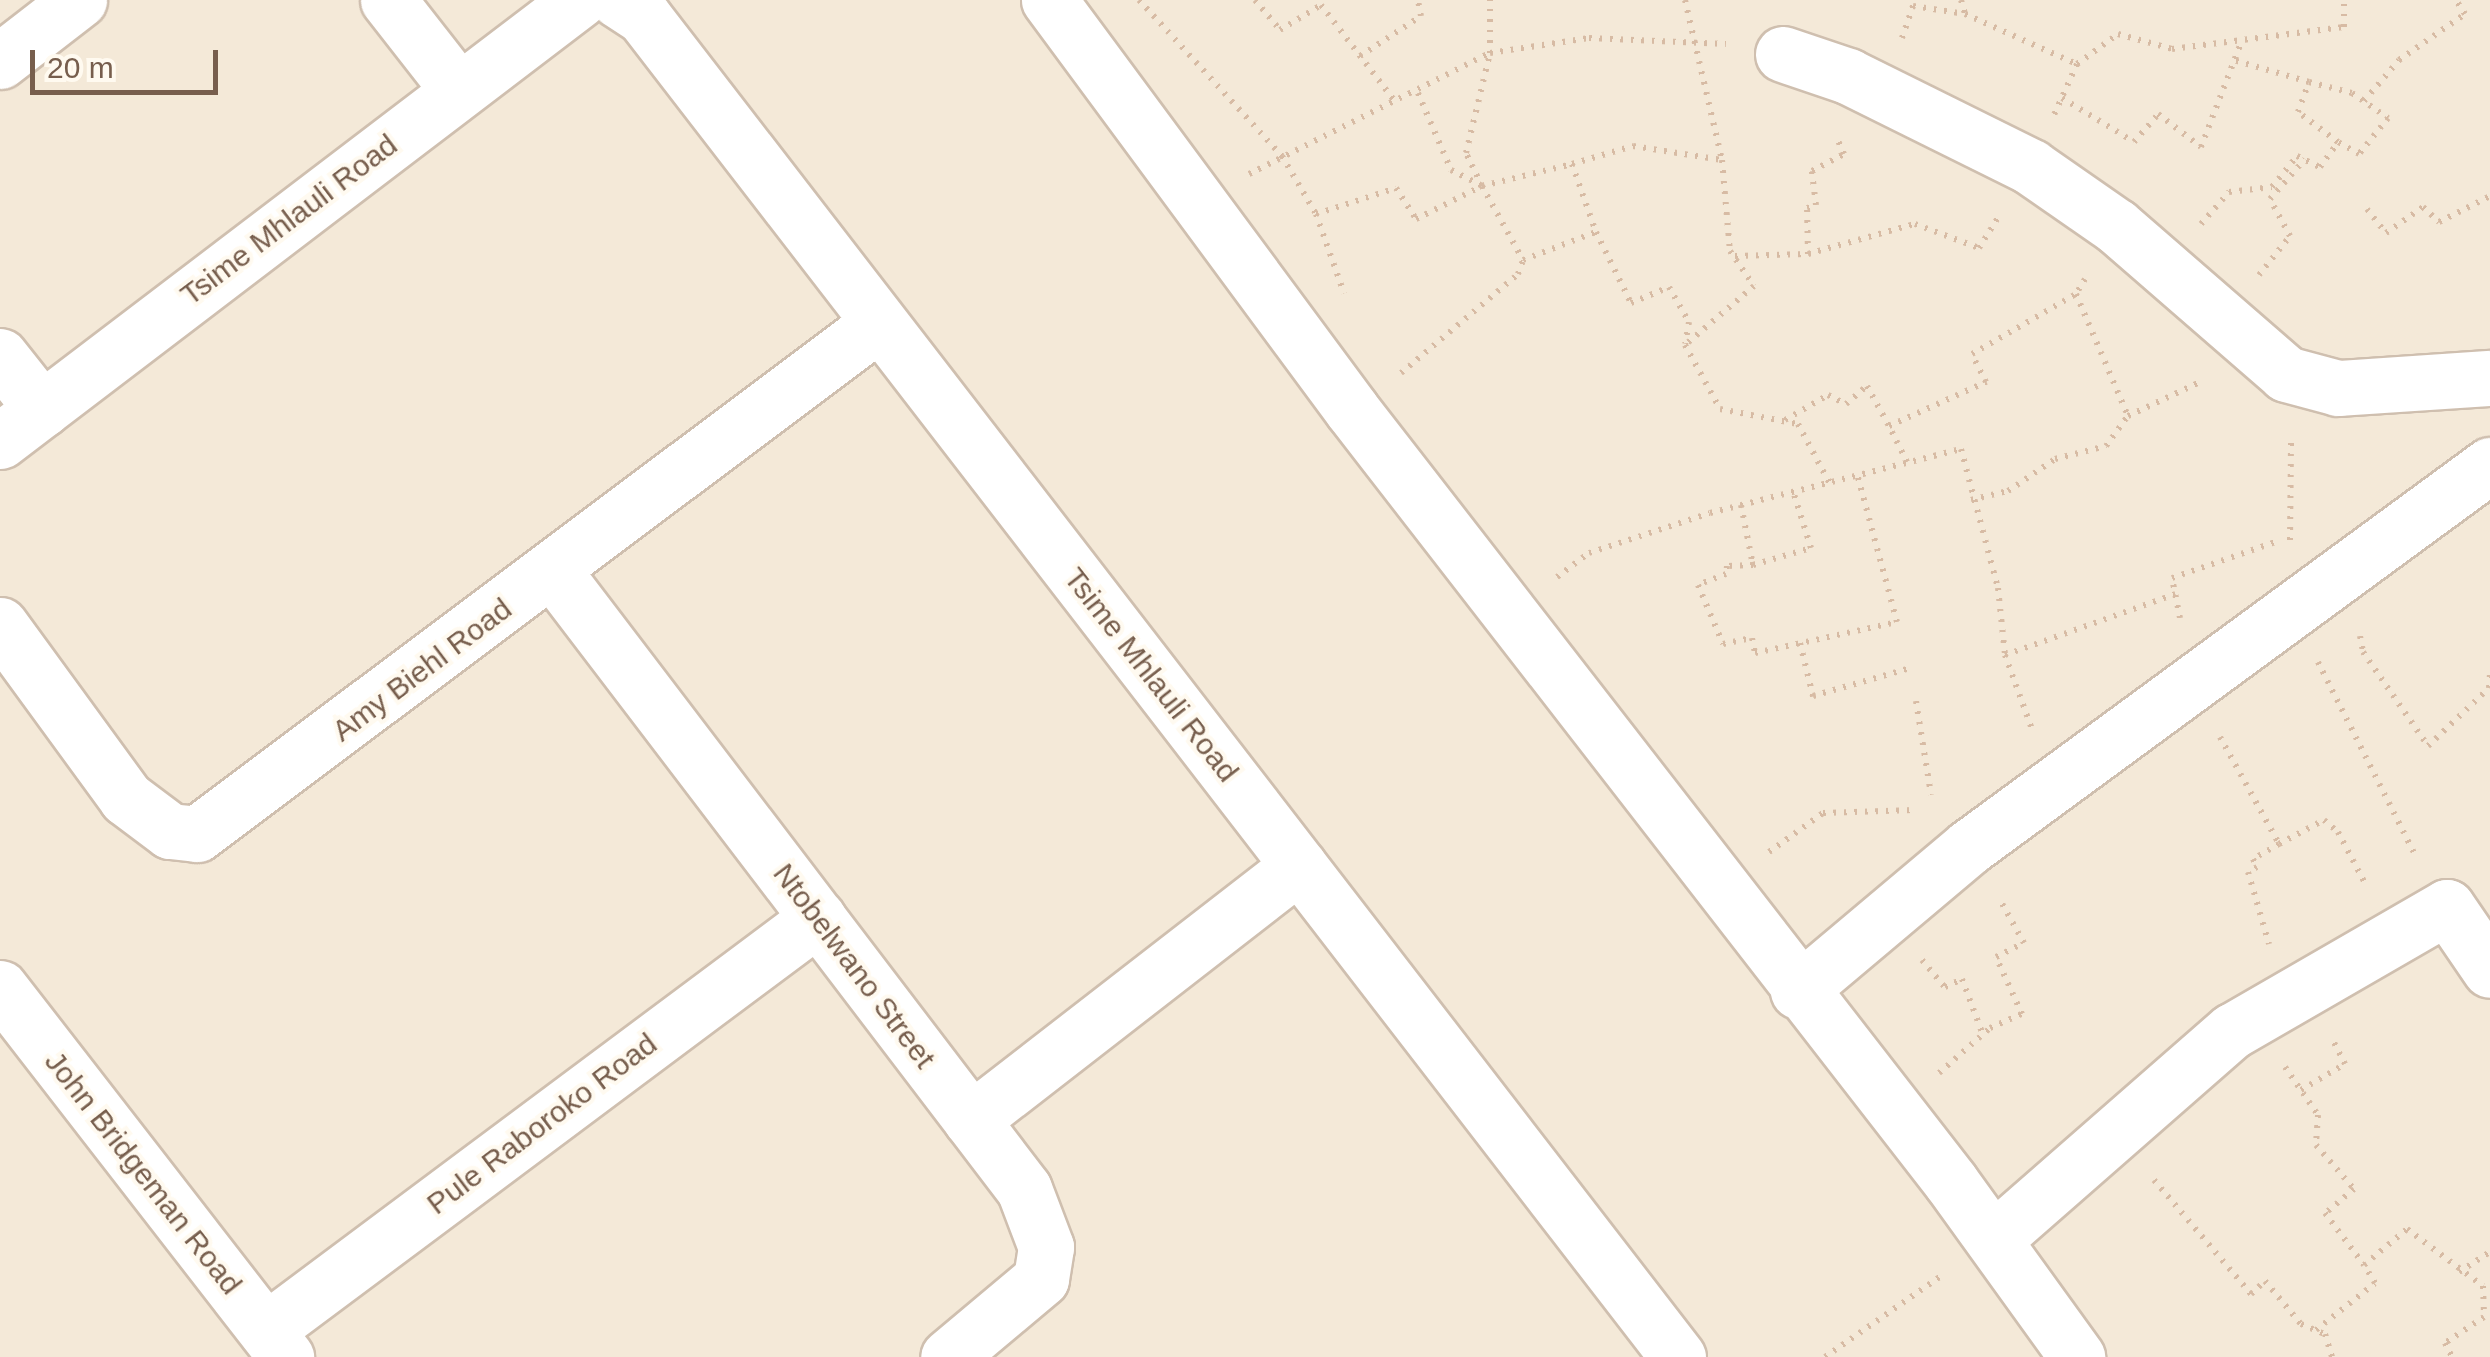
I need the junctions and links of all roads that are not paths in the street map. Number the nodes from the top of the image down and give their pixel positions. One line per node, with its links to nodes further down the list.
1 (79, 0): 7 (street)
2 (388, 0): 8 (street)
3 (579, 0): 8 (street, Tsime Mhlauli Road)
4 (618, 0): 9 (street, Tsime Mhlauli Road)
5 (1049, 0): 20 (street)
6 (1783, 54): 11 (street)
7 (0, 61)
8 (459, 91): 12 (street, Tsime Mhlauli Road)
9 (880, 323): 14 (street, Amy Biehl Road); 16 (street, Tsime Mhlauli Road)
10 (0, 356): 12 (street)
11 (2490, 378)
12 (21, 425)
13 (2490, 466): 20 (street)
14 (553, 571): 15 (street, Amy Biehl Road); 17 (street, Ntobelwano Street)
15 (0, 625)
16 (1299, 866): 21 (street); 24 (street, Tsime Mhlauli Road)
17 (818, 918): 21 (street, Ntobelwano Street); 23 (street, Pule Raboroko Road)
18 (2490, 970): 22 (street)
19 (0, 988): 23 (street, John Bridgeman Road)
20 (1798, 990): 22 (street)
21 (970, 1120): 25 (street, Ntobelwano Street)
22 (1994, 1239): 26 (street)
23 (276, 1344)
24 (1666, 1353)
25 (948, 1357)
26 (2077, 1357)

